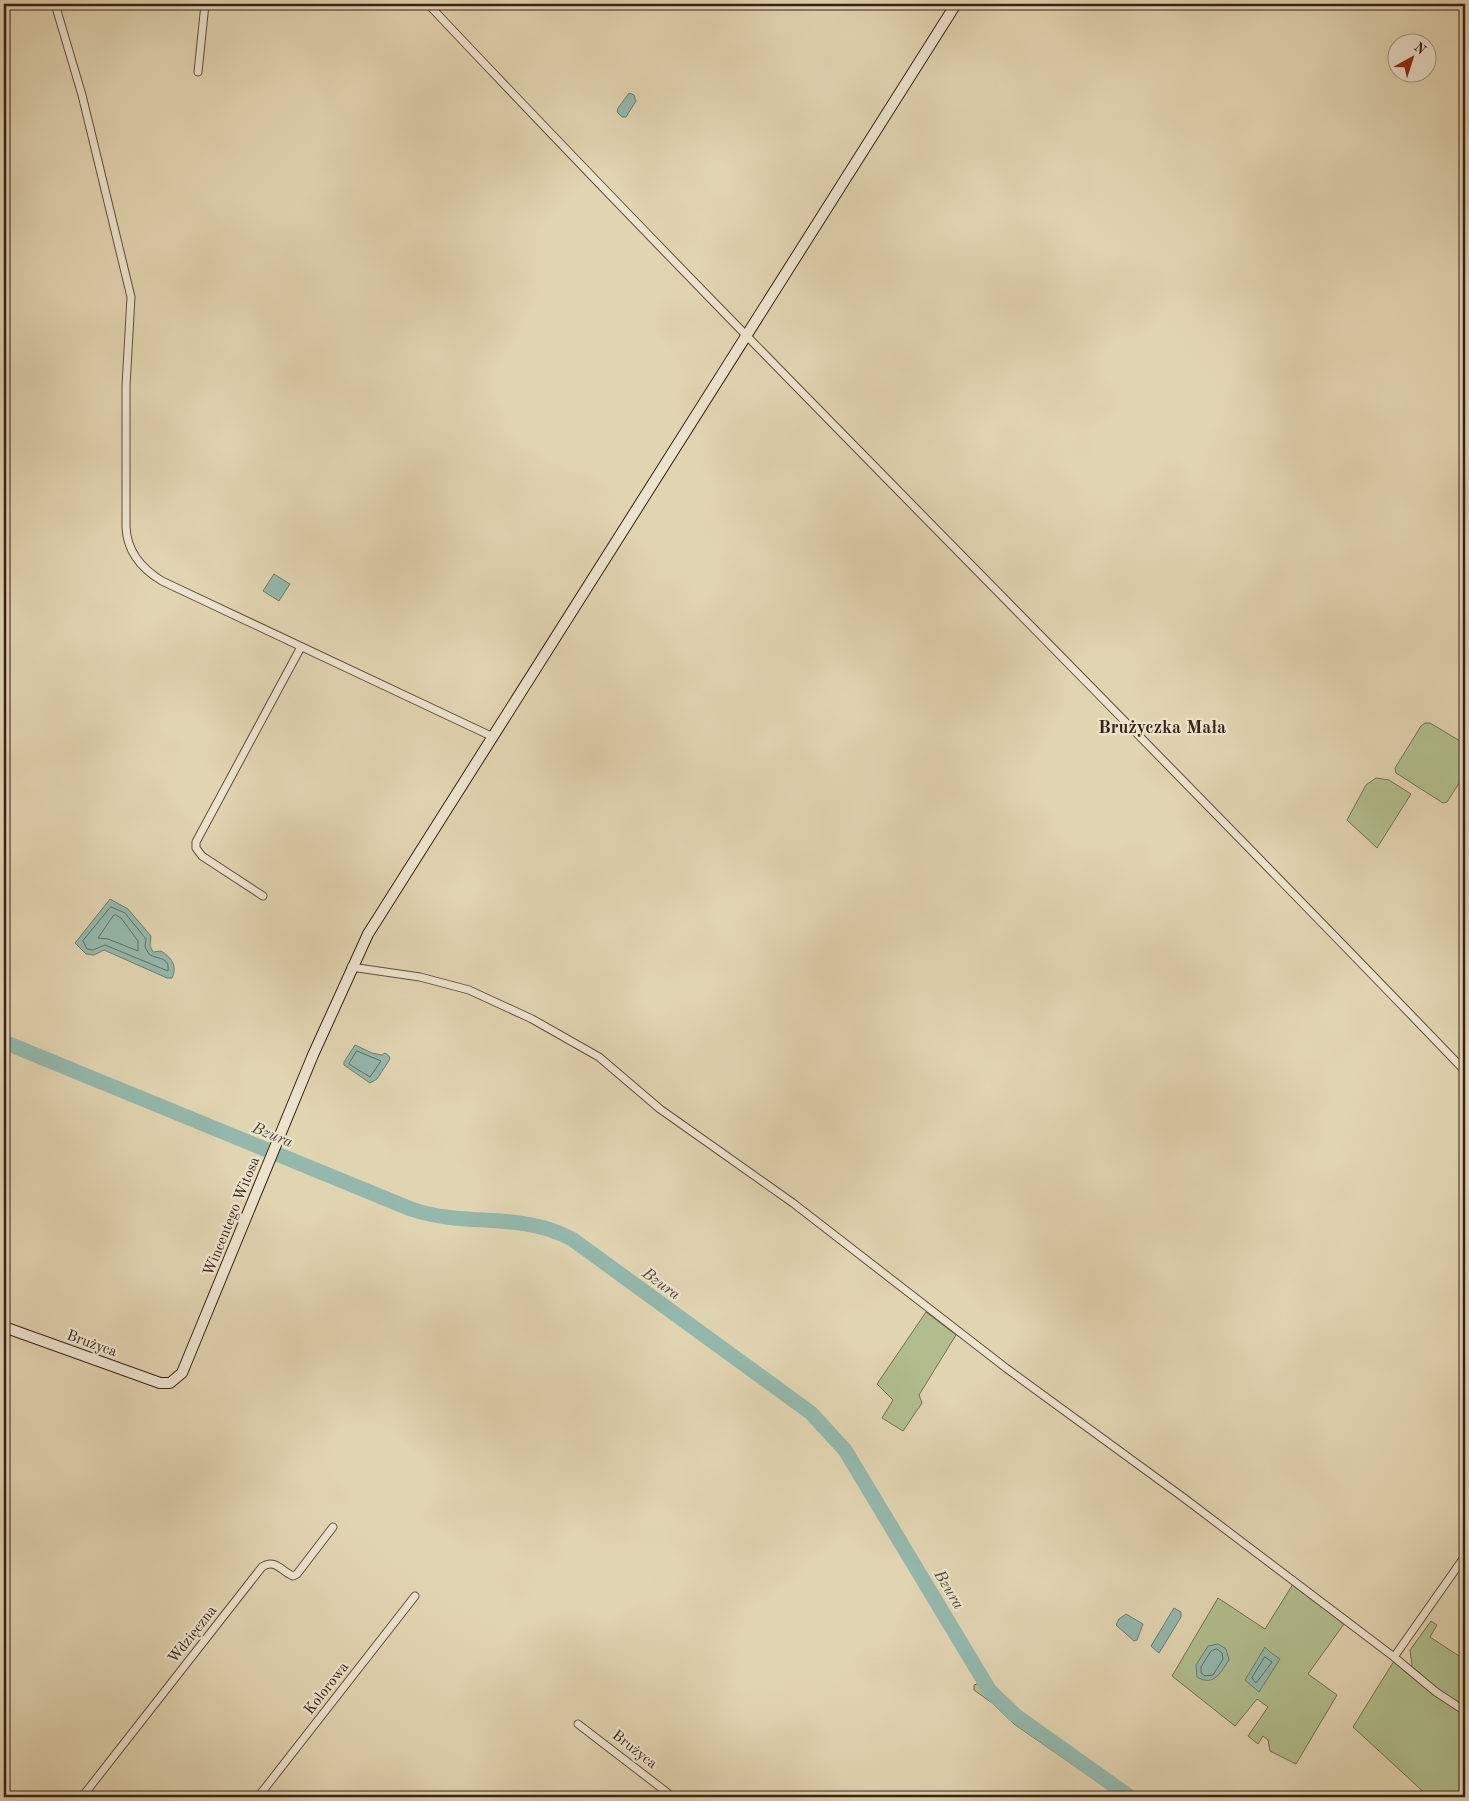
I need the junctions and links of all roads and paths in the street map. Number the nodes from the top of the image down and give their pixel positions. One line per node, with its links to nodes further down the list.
1 (55, 4): 7 (street)
2 (205, 4): 5 (street)
3 (428, 4): 6 (street)
4 (956, 4): 6 (street, Wincentego Witosa)
5 (198, 72)
6 (745, 335): 8 (street, Wincentego Witosa); 11 (street)
7 (300, 647): 8 (street); 9 (street)
8 (491, 736): 10 (street, Wincentego Witosa)
9 (263, 896)
10 (351, 966): 13 (street, Wincentego Witosa); 17 (street)
11 (1465, 1071)
12 (4, 1327): 13 (street, Brużyca)
13 (170, 1383)
14 (333, 1527): 20 (street, Wdzięczna)
15 (1465, 1556): 17 (street)
16 (415, 1596): 21 (street, Kolorowa)
17 (1394, 1657): 18 (street)
18 (1465, 1711)
19 (578, 1724): 22 (street, Brużyca)
20 (82, 1797)
21 (258, 1797)
22 (673, 1797)

